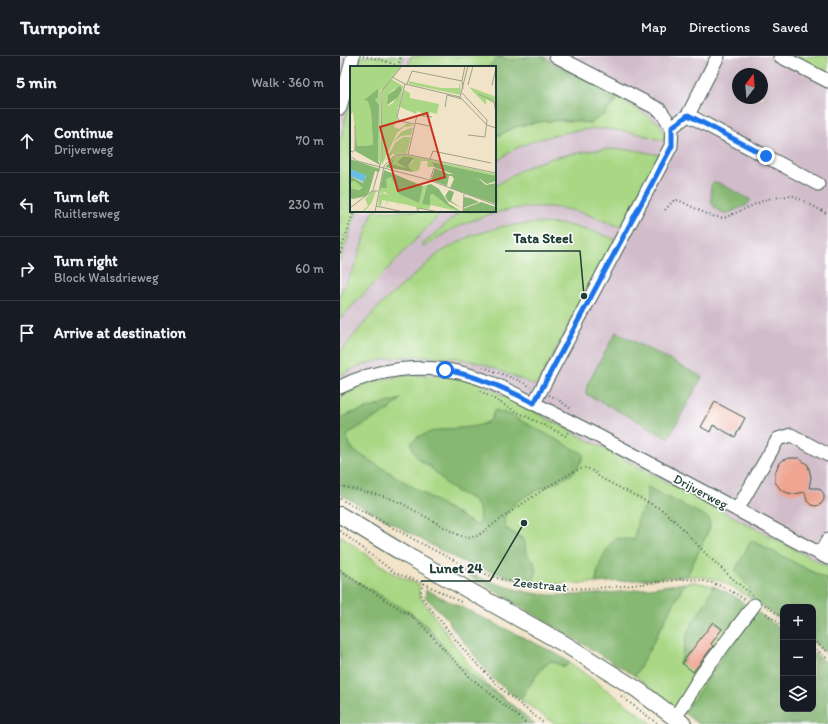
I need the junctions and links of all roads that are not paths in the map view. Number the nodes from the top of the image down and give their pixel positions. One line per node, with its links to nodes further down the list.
1 (353, 56): 5 (street)
2 (556, 56): 10 (street)
3 (718, 56): 9 (street)
4 (780, 56): 7 (street)
5 (350, 66)
6 (350, 68): 8 (street)
7 (828, 81)
8 (340, 108)
9 (688, 115): 10 (street); 11 (street)
10 (672, 127): 13 (street)
11 (818, 184)
12 (340, 387): 13 (street, Drijverweg)
13 (534, 403): 15 (street, Drijverweg)
14 (828, 455): 15 (street)
15 (737, 510): 18 (street, Drijverweg)
16 (340, 515): 20 (main road)
17 (828, 540): 18 (street)
18 (824, 556)
19 (757, 602): 20 (street)
20 (679, 721)

